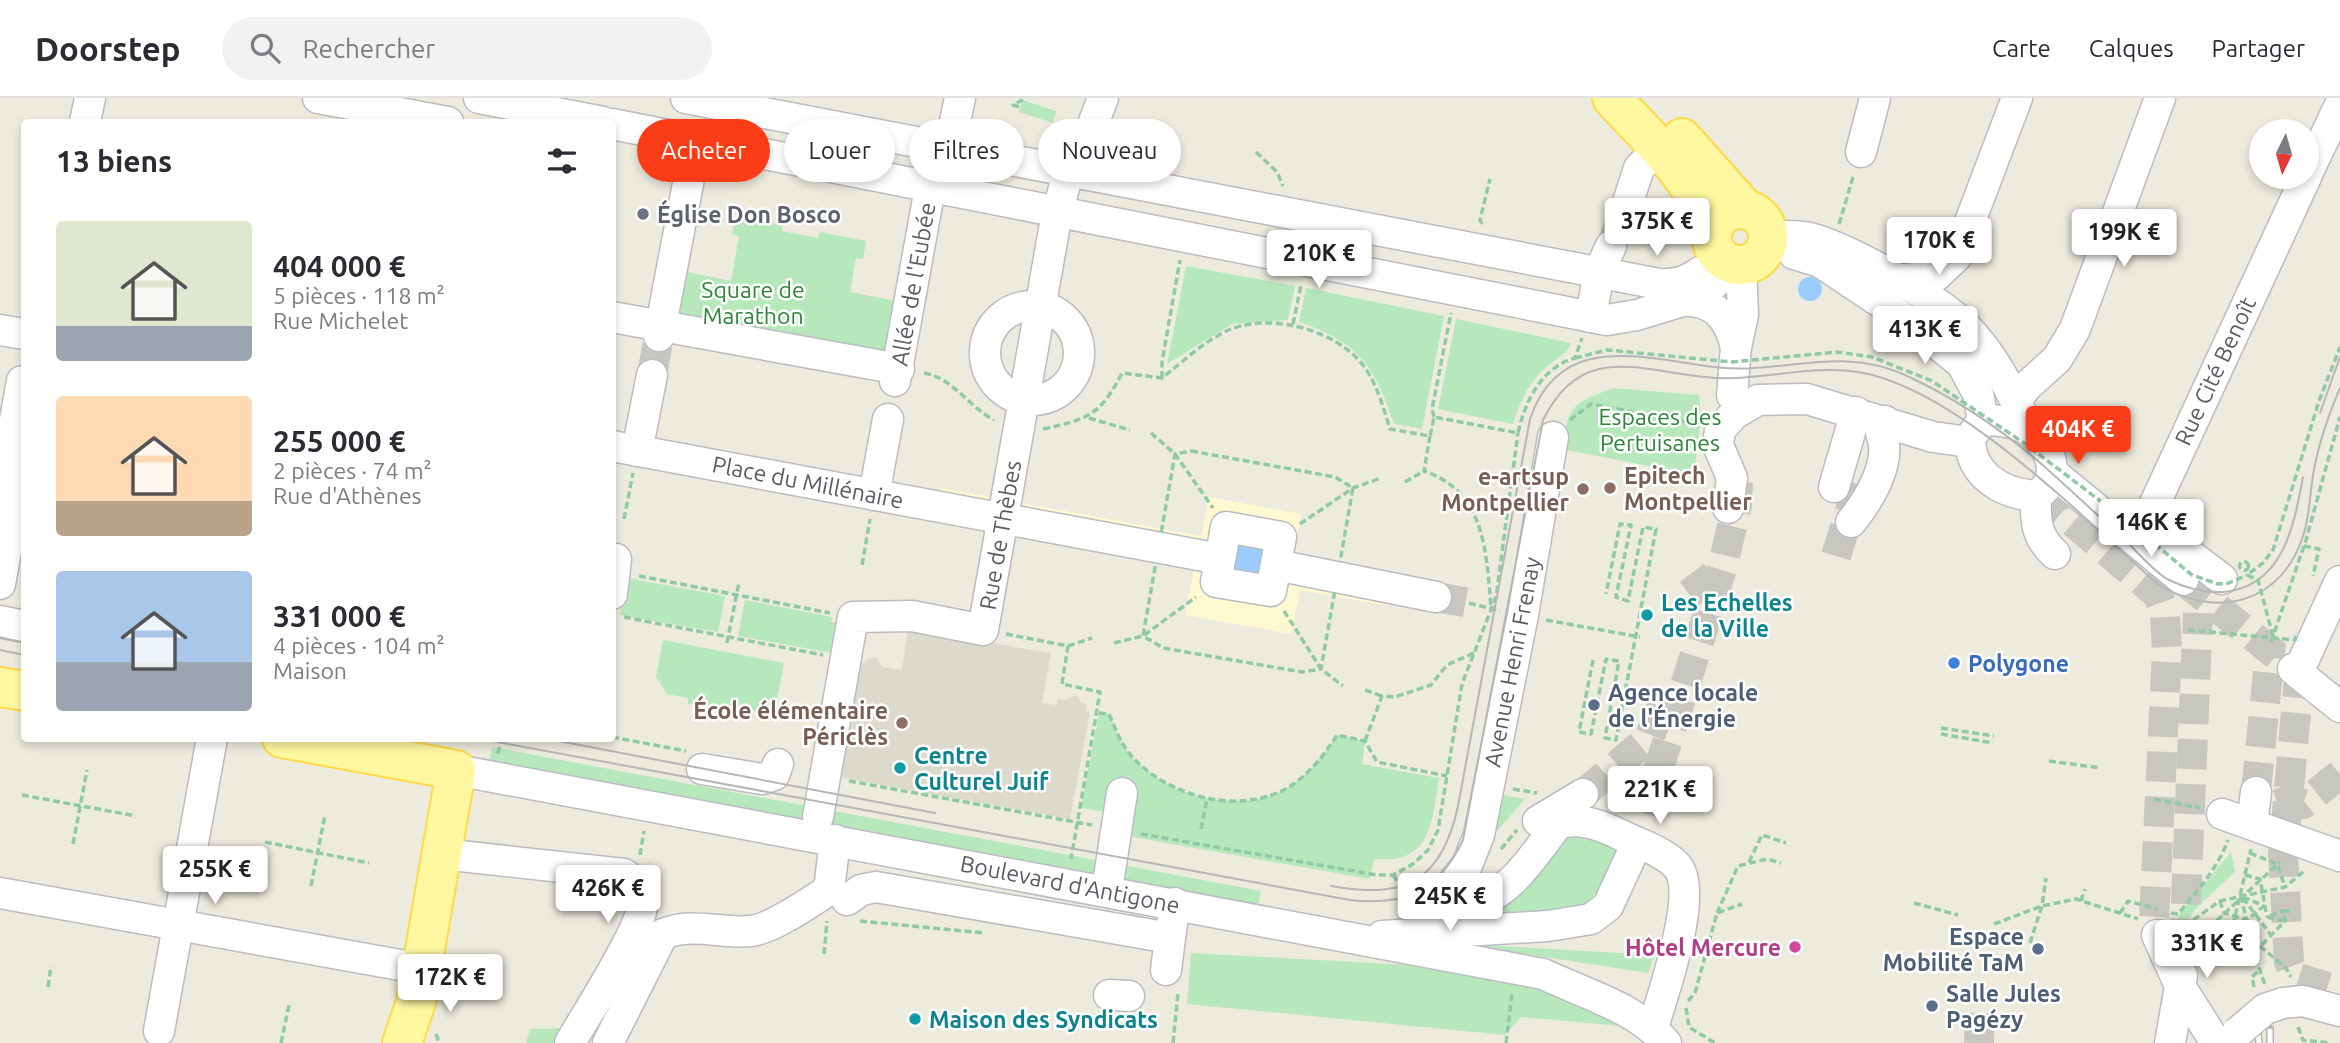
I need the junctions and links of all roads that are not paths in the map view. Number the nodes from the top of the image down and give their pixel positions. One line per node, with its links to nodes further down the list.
1 (90, 98): 15 (street)
2 (318, 98): 16 (street)
3 (479, 98): 4 (street)
4 (484, 98): 14 (street)
5 (686, 98): 17 (street)
6 (960, 98): 18 (street)
7 (1103, 98): 19 (street, Rue de Thèbes)
8 (1612, 98): 23 (main road)
9 (1646, 98): 33 (main road)
10 (1875, 98): 24 (street)
11 (2017, 98): 36 (street)
12 (2160, 98): 49 (street)
13 (2340, 104): 22 (street, Rue Cité Benoît)
14 (585, 115)
15 (86, 119)
16 (432, 119)
17 (793, 119)
18 (955, 119)
19 (1095, 119)
20 (616, 125): 21 (street)
21 (637, 129)
22 (2319, 148)
23 (1658, 149): 31 (street); 33 (main road)
24 (1861, 152)
25 (895, 181): 29 (street)
26 (689, 182): 42 (street)
27 (1067, 182): 32 (street, Rue de Thèbes)
28 (1120, 182): 35 (street)
29 (930, 188): 32 (street); 42 (street, Allée de l'Eubée)
30 (2300, 189): 67 (street, Rue Cité Benoît)
31 (1628, 202)
32 (1057, 214): 38 (street, Rue de Thèbes); 39 (street)
33 (1741, 245): 35 (street); 36 (street); 37 (street); 44 (street); 53 (street)
34 (1611, 246): 35 (street)
35 (1599, 272): 39 (street)
36 (1898, 280): 49 (street)
37 (1678, 301): 39 (street); 44 (street)
38 (1039, 306): 48 (street, Rue de Thèbes); 48 (street); 48 (street)
39 (1591, 317)
40 (616, 318): 42 (street)
41 (0, 330): 43 (street)
42 (661, 331)
43 (21, 334)
44 (1736, 347): 47 (street)
45 (652, 375): 56 (street)
46 (21, 387): 61 (street)
47 (1732, 395)
48 (1024, 399): 62 (street, Rue de Thèbes)
49 (2016, 400): 54 (street)
50 (1856, 412): 52 (street); 52 (street); 60 (street)
51 (888, 419): 59 (street)
52 (1883, 427): 53 (street); 63 (street)
53 (1977, 429): 54 (street); 58 (street)
54 (2030, 431): 58 (street)
55 (1553, 438): 90 (street, Avenue Henri Frenay)
56 (625, 448): 59 (street, Place du Millénaire)
57 (21, 462): 61 (street)
58 (2045, 484): 64 (street); 68 (street)
59 (874, 495): 62 (street, Place du Millénaire)
60 (1728, 508)
61 (12, 518): 69 (street)
62 (1003, 519): 66 (street, Place du Millénaire); 85 (street, Rue de Thèbes)
63 (1851, 522)
64 (2052, 544)
65 (1276, 564): 66 (street, Place du Millénaire); 66 (street); 71 (street)
66 (1218, 570)
67 (2234, 577)
68 (2183, 580)
69 (0, 584)
70 (2331, 591): 76 (street)
71 (1436, 597)
72 (0, 621): 73 (street)
73 (21, 625)
74 (0, 687): 75 (main road)
75 (21, 690)
76 (2340, 707)
77 (211, 742): 94 (street)
78 (304, 742): 80 (main road)
79 (778, 764): 84 (street)
80 (456, 770): 84 (street, Boulevard d'Antigone); 86 (main road)
81 (2256, 792): 87 (street)
82 (1122, 793): 89 (street)
83 (1583, 794): 90 (street)
84 (695, 814): 85 (street, Boulevard d'Antigone)
85 (827, 828): 89 (street, Boulevard d'Antigone); 109 (street)
86 (442, 854): 100 (main road); 108 (street)
87 (2340, 856)
88 (1641, 860): 95 (street)
89 (1107, 890): 93 (street, Boulevard d'Antigone)
90 (1462, 892): 95 (street); 104 (street)
91 (0, 893): 94 (street)
92 (847, 900): 97 (street)
93 (1175, 903): 97 (street); 98 (street, Boulevard d'Antigone)
94 (178, 925): 100 (street); 103 (street)
95 (1418, 932): 98 (street)
96 (2172, 934): 101 (street)
97 (1170, 938): 99 (street)
98 (1349, 939): 104 (street, Boulevard d'Antigone)
99 (1166, 970)
100 (419, 986): 106 (main road); 107 (main road)
101 (2177, 999): 105 (street); 110 (street); 111 (street)
102 (2337, 1009): 105 (street, bridge)
103 (159, 1031)
104 (1659, 1034)
105 (2226, 1040)
106 (402, 1043)
107 (428, 1043)
108 (570, 1043)
109 (608, 1043)
110 (2170, 1043)
111 (2195, 1043)

